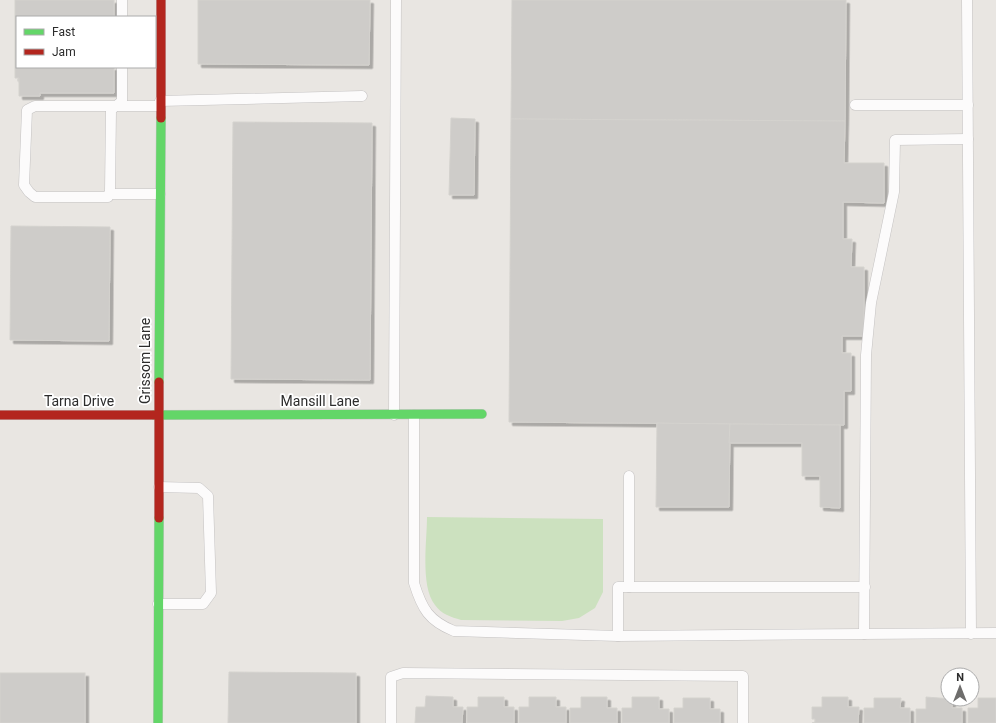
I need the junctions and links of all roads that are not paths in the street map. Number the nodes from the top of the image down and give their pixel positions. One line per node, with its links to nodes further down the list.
1 (122, 0): 5 (lane)
2 (161, 0): 6 (street, Grissom Lane)
3 (396, 0): 19 (lane)
4 (967, 0): 11 (lane)
5 (122, 16)
6 (158, 19): 9 (street, Grissom Lane)
7 (122, 68): 12 (lane)
8 (362, 96): 9 (lane)
9 (160, 104): 12 (lane); 15 (street, Grissom Lane)
10 (855, 105): 11 (lane)
11 (968, 105): 13 (lane)
12 (116, 106): 14 (lane); 14 (lane)
13 (968, 139): 24 (lane); 27 (lane)
14 (109, 194): 15 (lane)
15 (160, 194): 18 (street, Grissom Lane)
16 (482, 414): 20 (street, Mansill Lane)
17 (0, 415): 18 (street, Tarna Drive)
18 (159, 415): 19 (street, Mansill Lane); 22 (street, Grissom Lane)
19 (394, 415): 20 (street, Mansill Lane)
20 (414, 415): 29 (lane)
21 (629, 476): 23 (lane)
22 (159, 487): 25 (street, Grissom Lane); 25 (lane)
23 (629, 587): 24 (lane); 29 (lane)
24 (865, 587): 26 (lane)
25 (158, 604): 30 (street, Grissom Lane)
26 (864, 634): 27 (lane); 29 (lane)
27 (971, 634): 28 (lane)
28 (996, 634)
29 (618, 636)
30 (158, 723)
31 (391, 723): 32 (lane)
32 (743, 723)

